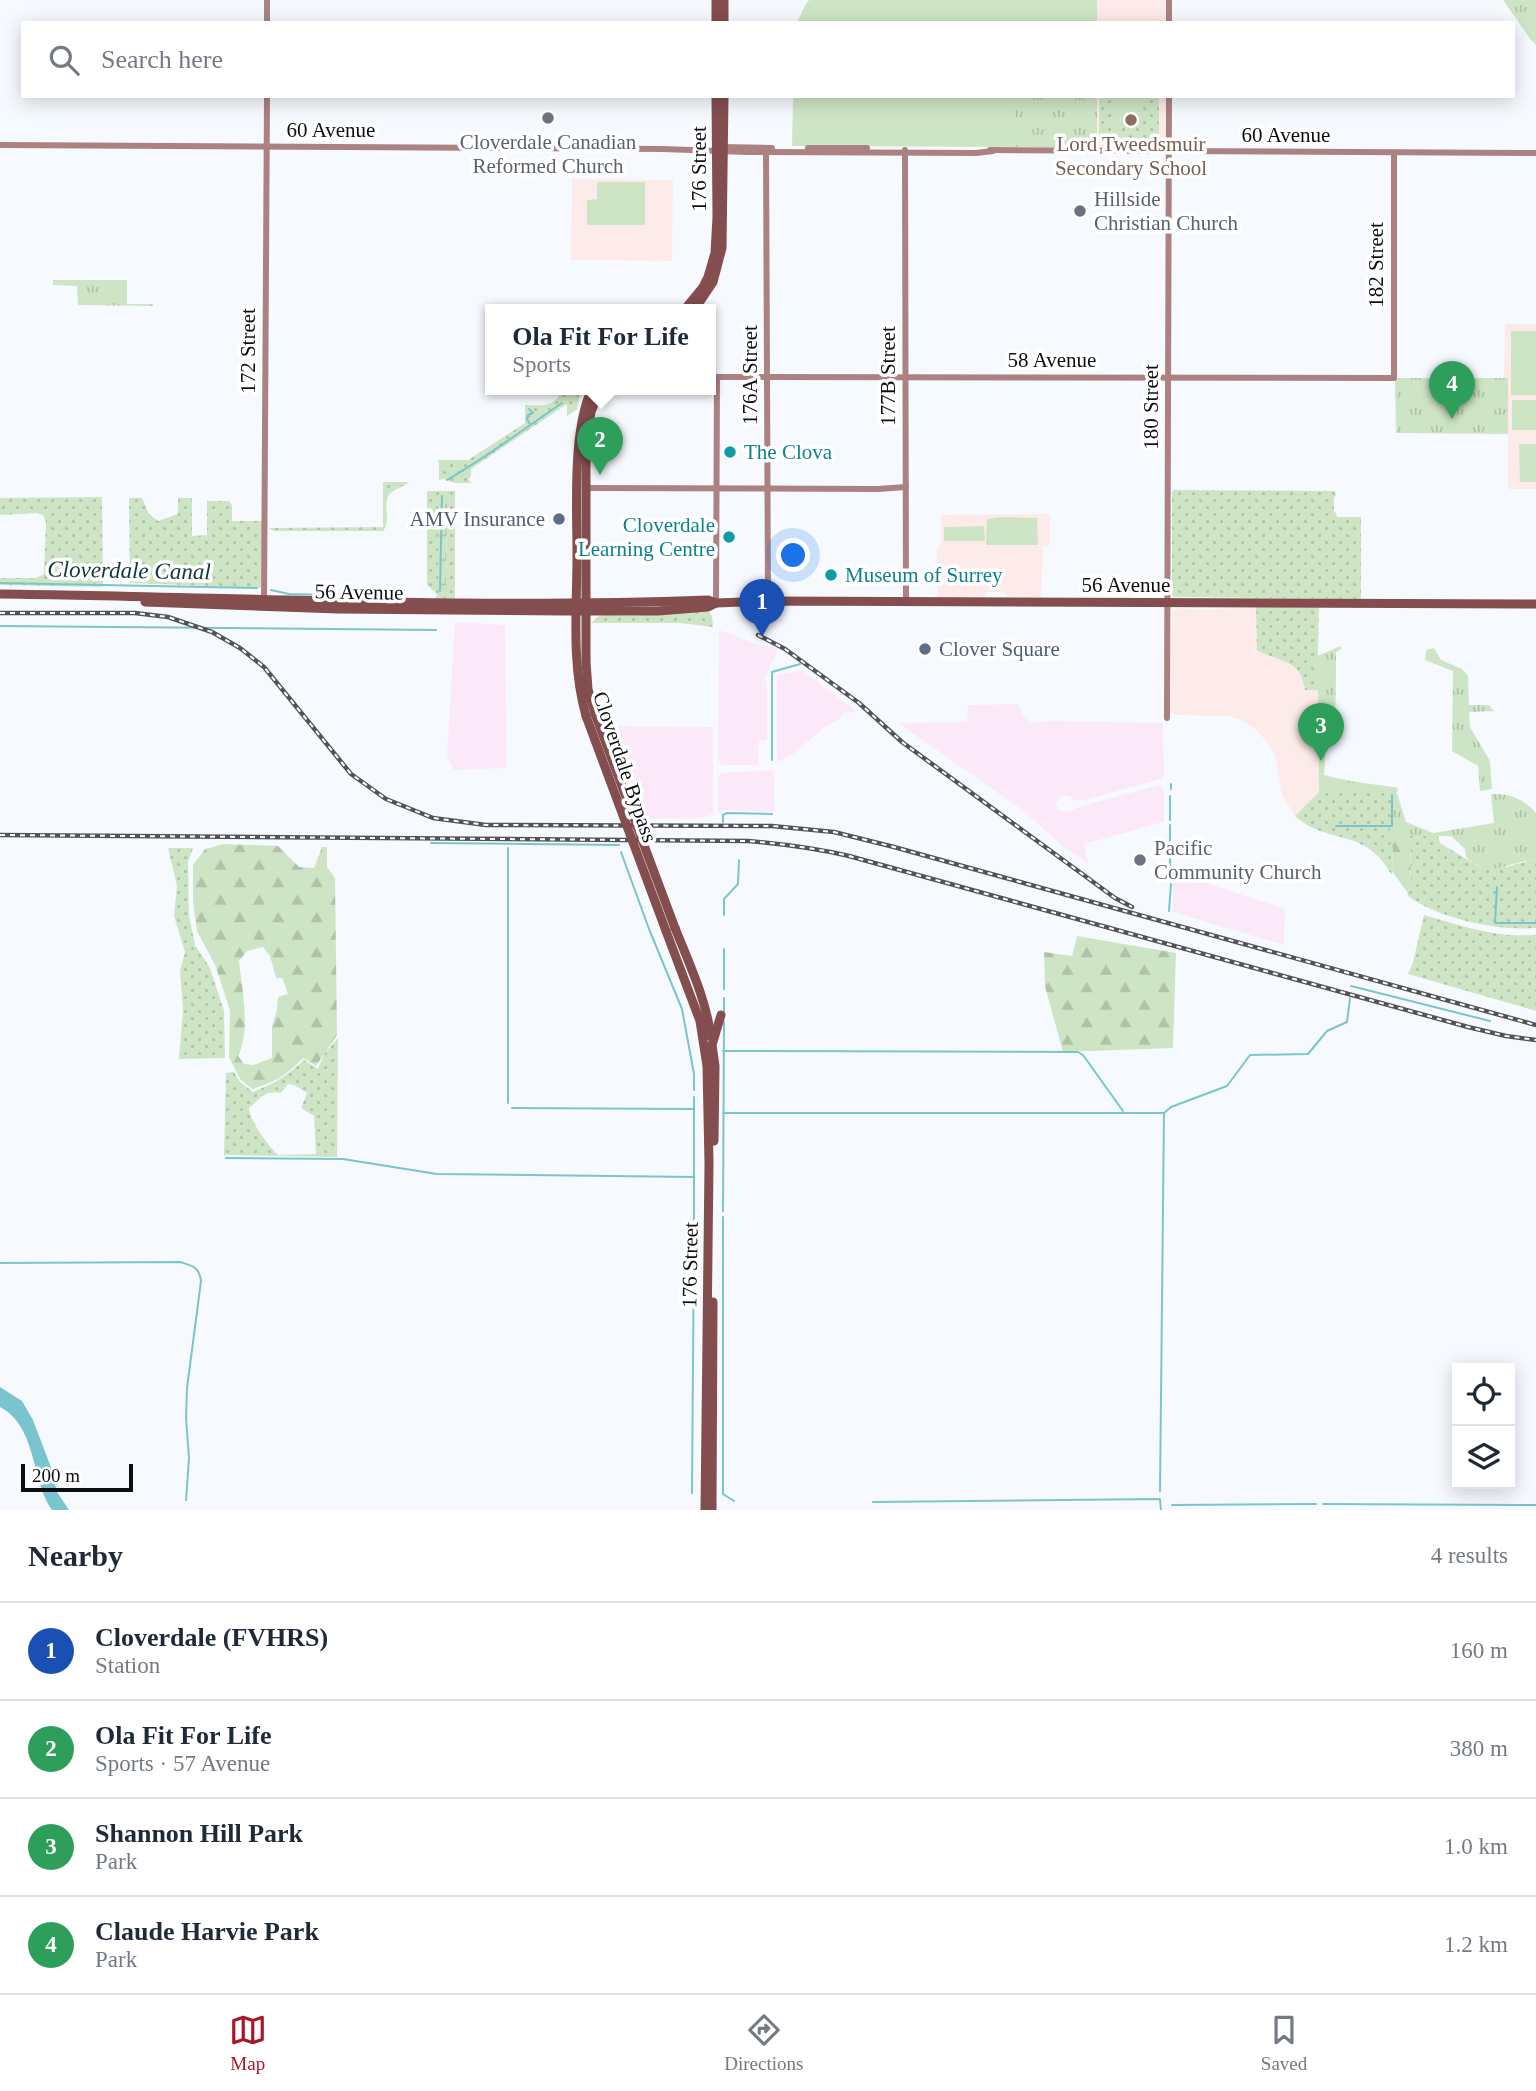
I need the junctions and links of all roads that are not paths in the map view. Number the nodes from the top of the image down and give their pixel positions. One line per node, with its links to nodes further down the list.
1 (267, 0): 5 (street)
2 (716, 0): 6 (highway)
3 (723, 0): 7 (highway)
4 (1169, 0): 8 (street)
5 (267, 21)
6 (716, 21)
7 (724, 21)
8 (1169, 21)
9 (267, 98): 14 (street, 172 Street)
10 (716, 98): 15 (highway, 176 Street)
11 (724, 98): 15 (highway)
12 (1169, 98): 19 (street, 180 Street)
13 (0, 145): 14 (street, 60 Avenue)
14 (267, 148): 15 (street, 60 Avenue); 40 (street, 172 Street)
15 (720, 149): 16 (street, 60 Avenue); 22 (highway, 176 Street); 23 (highway)
16 (766, 150): 17 (street, 60 Avenue); 17 (street, 60 Avenue); 25 (street, 176A Street)
17 (827, 150): 18 (street, 60 Avenue); 18 (street, 60 Avenue)
18 (905, 150): 19 (street, 60 Avenue); 26 (street, 177B Street)
19 (1169, 152): 20 (street, 60 Avenue); 27 (street, 180 Street)
20 (1394, 153): 21 (street, 60 Avenue); 28 (street, 182 Street)
21 (1536, 153)
22 (690, 304)
23 (699, 304)
24 (716, 377): 25 (street, 58 Avenue)
25 (767, 377): 26 (street, 58 Avenue); 35 (street, 176A Street)
26 (906, 378): 27 (street, 58 Avenue); 32 (street, 177B Street)
27 (1169, 378): 28 (street, 58 Avenue); 44 (street, 180 Street)
28 (1394, 378)
29 (590, 395): 36 (highway, Cloverdale Bypass)
30 (598, 395): 33 (highway, Cloverdale Bypass)
31 (713, 395): 34 (street)
32 (906, 487): 35 (street); 43 (street, 177B Street)
33 (586, 488): 34 (street); 36 (highway, Cloverdale Bypass)
34 (716, 489): 35 (street); 42 (street)
35 (768, 489): 39 (street, 176A Street)
36 (581, 589): 41 (highway); 46 (highway); 47 (highway, Cloverdale Bypass)
37 (0, 594): 40 (highway, 56 Avenue)
38 (0, 599): 40 (highway, 56 Avenue)
39 (768, 601): 42 (highway, 56 Avenue); 43 (highway, 56 Avenue)
40 (264, 603): 46 (highway, 56 Avenue)
41 (605, 603): 42 (highway, 56 Avenue); 47 (highway, 56 Avenue)
42 (716, 603): 48 (highway, 56 Avenue)
43 (906, 603): 44 (highway, 56 Avenue)
44 (1168, 603): 45 (highway, 56 Avenue); 50 (street, 180 Street)
45 (1536, 604)
46 (559, 607): 47 (highway, 56 Avenue); 49 (highway)
47 (581, 607): 48 (highway, 56 Avenue); 49 (highway, Cloverdale Bypass)
48 (599, 611): 49 (highway)
49 (581, 626): 52 (highway, Cloverdale Bypass, bridge)
50 (1167, 718)
51 (721, 1014): 53 (highway)
52 (704, 1020): 53 (highway); 54 (highway, 176 Street)
53 (712, 1045): 55 (highway)
54 (705, 1510)
55 (712, 1510)

